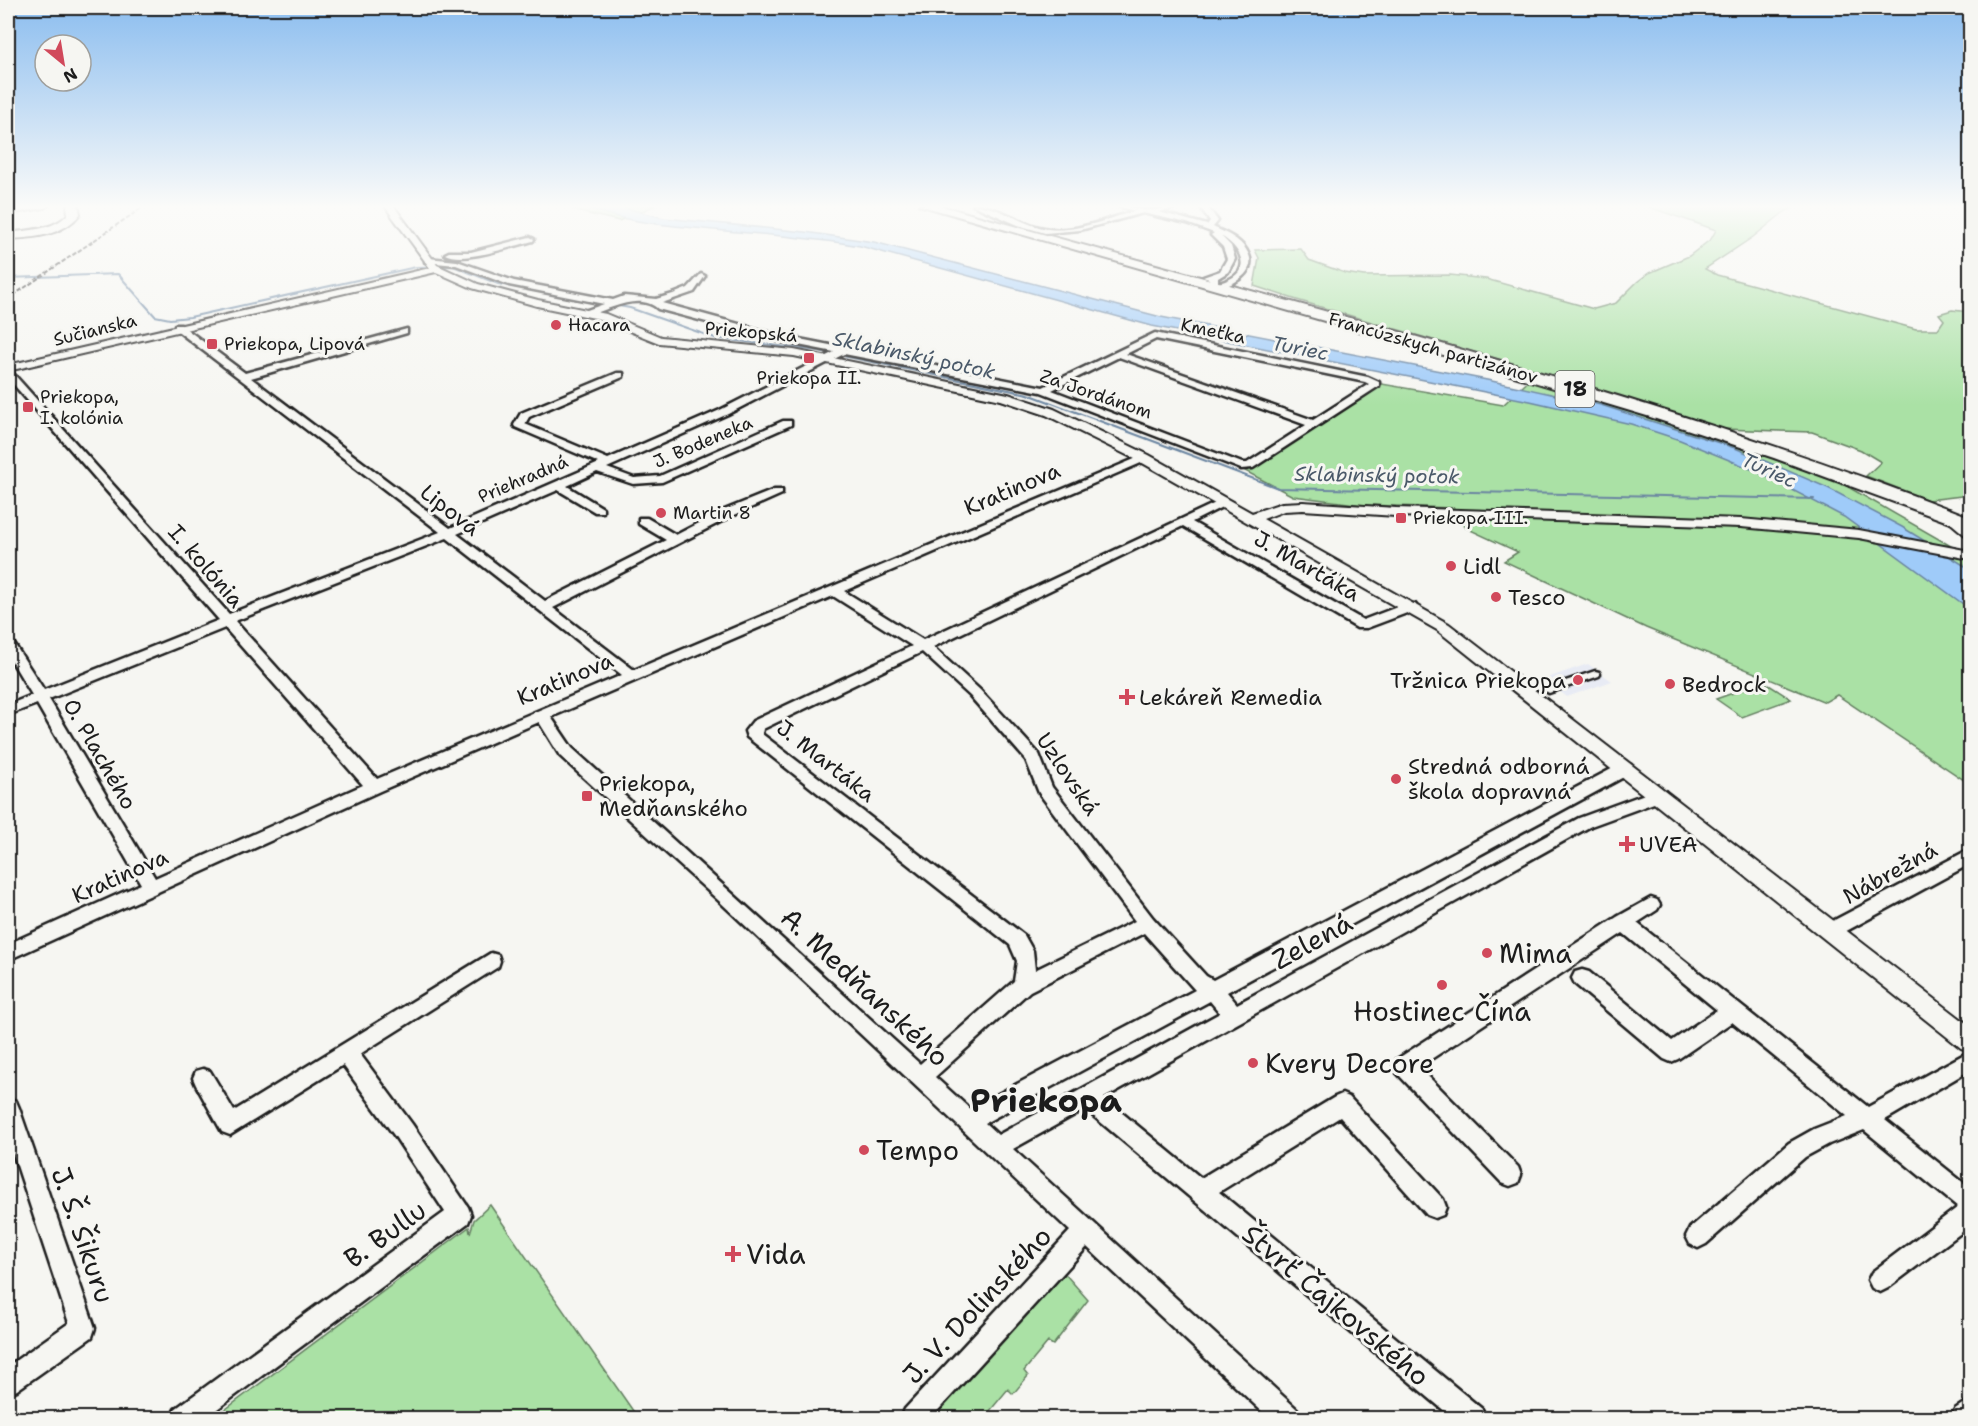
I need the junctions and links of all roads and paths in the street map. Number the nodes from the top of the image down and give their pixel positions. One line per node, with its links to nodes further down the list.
1 (401, 272): 14 (street, Sučianska)
2 (448, 272): 13 (street, Priekopská)
3 (481, 272): 12 (street)
4 (1164, 272): 9 (main road, Francúzskych partizánov / 18)
5 (1224, 272): 9 (street)
6 (1242, 272): 7 (street)
7 (1240, 275): 9 (street); 11 (street)
8 (701, 276): 10 (street)
9 (1215, 282): 11 (main road, Francúzskych partizánov / 18)
10 (656, 302): 12 (street); 16 (street, Za Jordánom)
11 (1269, 302): 32 (main road, Francúzskych partizánov / 18)
12 (614, 303): 13 (street)
13 (590, 312): 18 (street, Priekopská)
14 (178, 327): 19 (street, Sučianska); 21 (street, Lipová)
15 (404, 330): 21 (street)
16 (843, 351): 18 (street, Priehradná); 22 (street, Za Jordánom)
17 (1118, 354): 23 (street, Kmeťka); 25 (street); 25 (street, Kmeťka)
18 (832, 358): 22 (street, Priekopská); 27 (street, Priehradná)
19 (8, 370): 44 (street, I. kolónia)
20 (620, 375): 27 (street, J. Bodeneka)
21 (243, 377): 38 (street, Lipová)
22 (974, 384): 23 (street, Za Jordánom); 26 (street, Priekopská)
23 (1044, 390): 25 (street, Za Jordánom)
24 (787, 423): 27 (street, J. Bodeneka)
25 (1314, 424)
26 (1144, 458): 30 (street, Priekopská); 41 (street, Kratinova)
27 (602, 466): 28 (street, Priehradná)
28 (558, 485): 31 (street); 38 (street, Priehradná)
29 (778, 492): 39 (street)
30 (1224, 502): 33 (street, Priekopská); 35 (street, J. Martáka)
31 (599, 510)
32 (1950, 516): 36 (main road, Francúzskych partizánov / 18); 37 (street)
33 (1253, 518): 40 (street); 43 (street, Priekopská)
34 (643, 522): 39 (street)
35 (1184, 522): 43 (street, J. Martáka); 46 (street, J. Martáka)
36 (1971, 524)
37 (1971, 532)
38 (448, 533): 42 (street, Lipová); 44 (street, Priehradná)
39 (676, 540): 42 (street)
40 (1961, 551)
41 (833, 590): 46 (street, Uzlovská); 48 (street, Kratinova)
42 (544, 607): 48 (street, Lipová)
43 (1410, 607): 53 (street, Priekopská)
44 (227, 621): 50 (street, Priehradná); 54 (street, I. kolónia)
45 (8, 645): 50 (street, O. Plachého)
46 (923, 645): 60 (street, Uzlovská); 65 (street, J. Martáka)
47 (1595, 674): 49 (street)
48 (631, 675): 52 (street, Kratinova)
49 (1549, 690)
50 (41, 697): 51 (street, Priehradná); 57 (street, O. Plachého)
51 (8, 710)
52 (541, 714): 54 (street, Kratinova); 73 (street, A. Medňanského)
53 (1625, 769): 55 (street, Priekopská); 66 (street, Zelená)
54 (374, 787): 57 (street, Kratinova)
55 (1659, 795): 61 (street, Priekopská); 68 (street, Zelená)
56 (1971, 856): 61 (street, Nábrežná)
57 (151, 887): 62 (street, Kratinova)
58 (1651, 904): 59 (street)
59 (1623, 922): 67 (street); 79 (street)
60 (1147, 923): 65 (street); 66 (street, Uzlovská)
61 (1832, 930): 69 (street, Priekopská)
62 (8, 952)
63 (491, 961): 70 (street)
64 (1582, 978): 67 (street)
65 (1023, 985): 73 (street)
66 (1213, 990): 68 (street, Uzlovská); 77 (street, Zelená)
67 (1732, 1010): 76 (street)
68 (1234, 1015): 74 (street, Zelená)
69 (1971, 1040)
70 (346, 1052): 72 (street); 89 (street, B. Bullu)
71 (1971, 1060): 76 (street)
72 (203, 1078)
73 (919, 1078): 77 (street, A. Medňanského)
74 (1087, 1097): 78 (street, Zelená); 80 (street, Štvrť Čajkovského)
75 (8, 1108): 87 (street, J. Š. Šikuru)
76 (1867, 1119): 81 (street); 85 (street)
77 (968, 1121): 78 (street, A. Medňanského)
78 (996, 1147): 84 (street, A. Medňanského)
79 (1510, 1175)
80 (1200, 1191): 82 (street); 92 (street, Štvrť Čajkovského)
81 (1971, 1202)
82 (1435, 1207)
83 (1971, 1212): 86 (street)
84 (1085, 1232): 90 (street, J. V. Dolinského); 91 (street, A. Medňanského)
85 (1698, 1236)
86 (1880, 1280)
87 (8, 1381)
88 (1971, 1412): 93 (street)
89 (184, 1419)
90 (914, 1419)
91 (1288, 1419)
92 (1473, 1419)
93 (1964, 1419)

